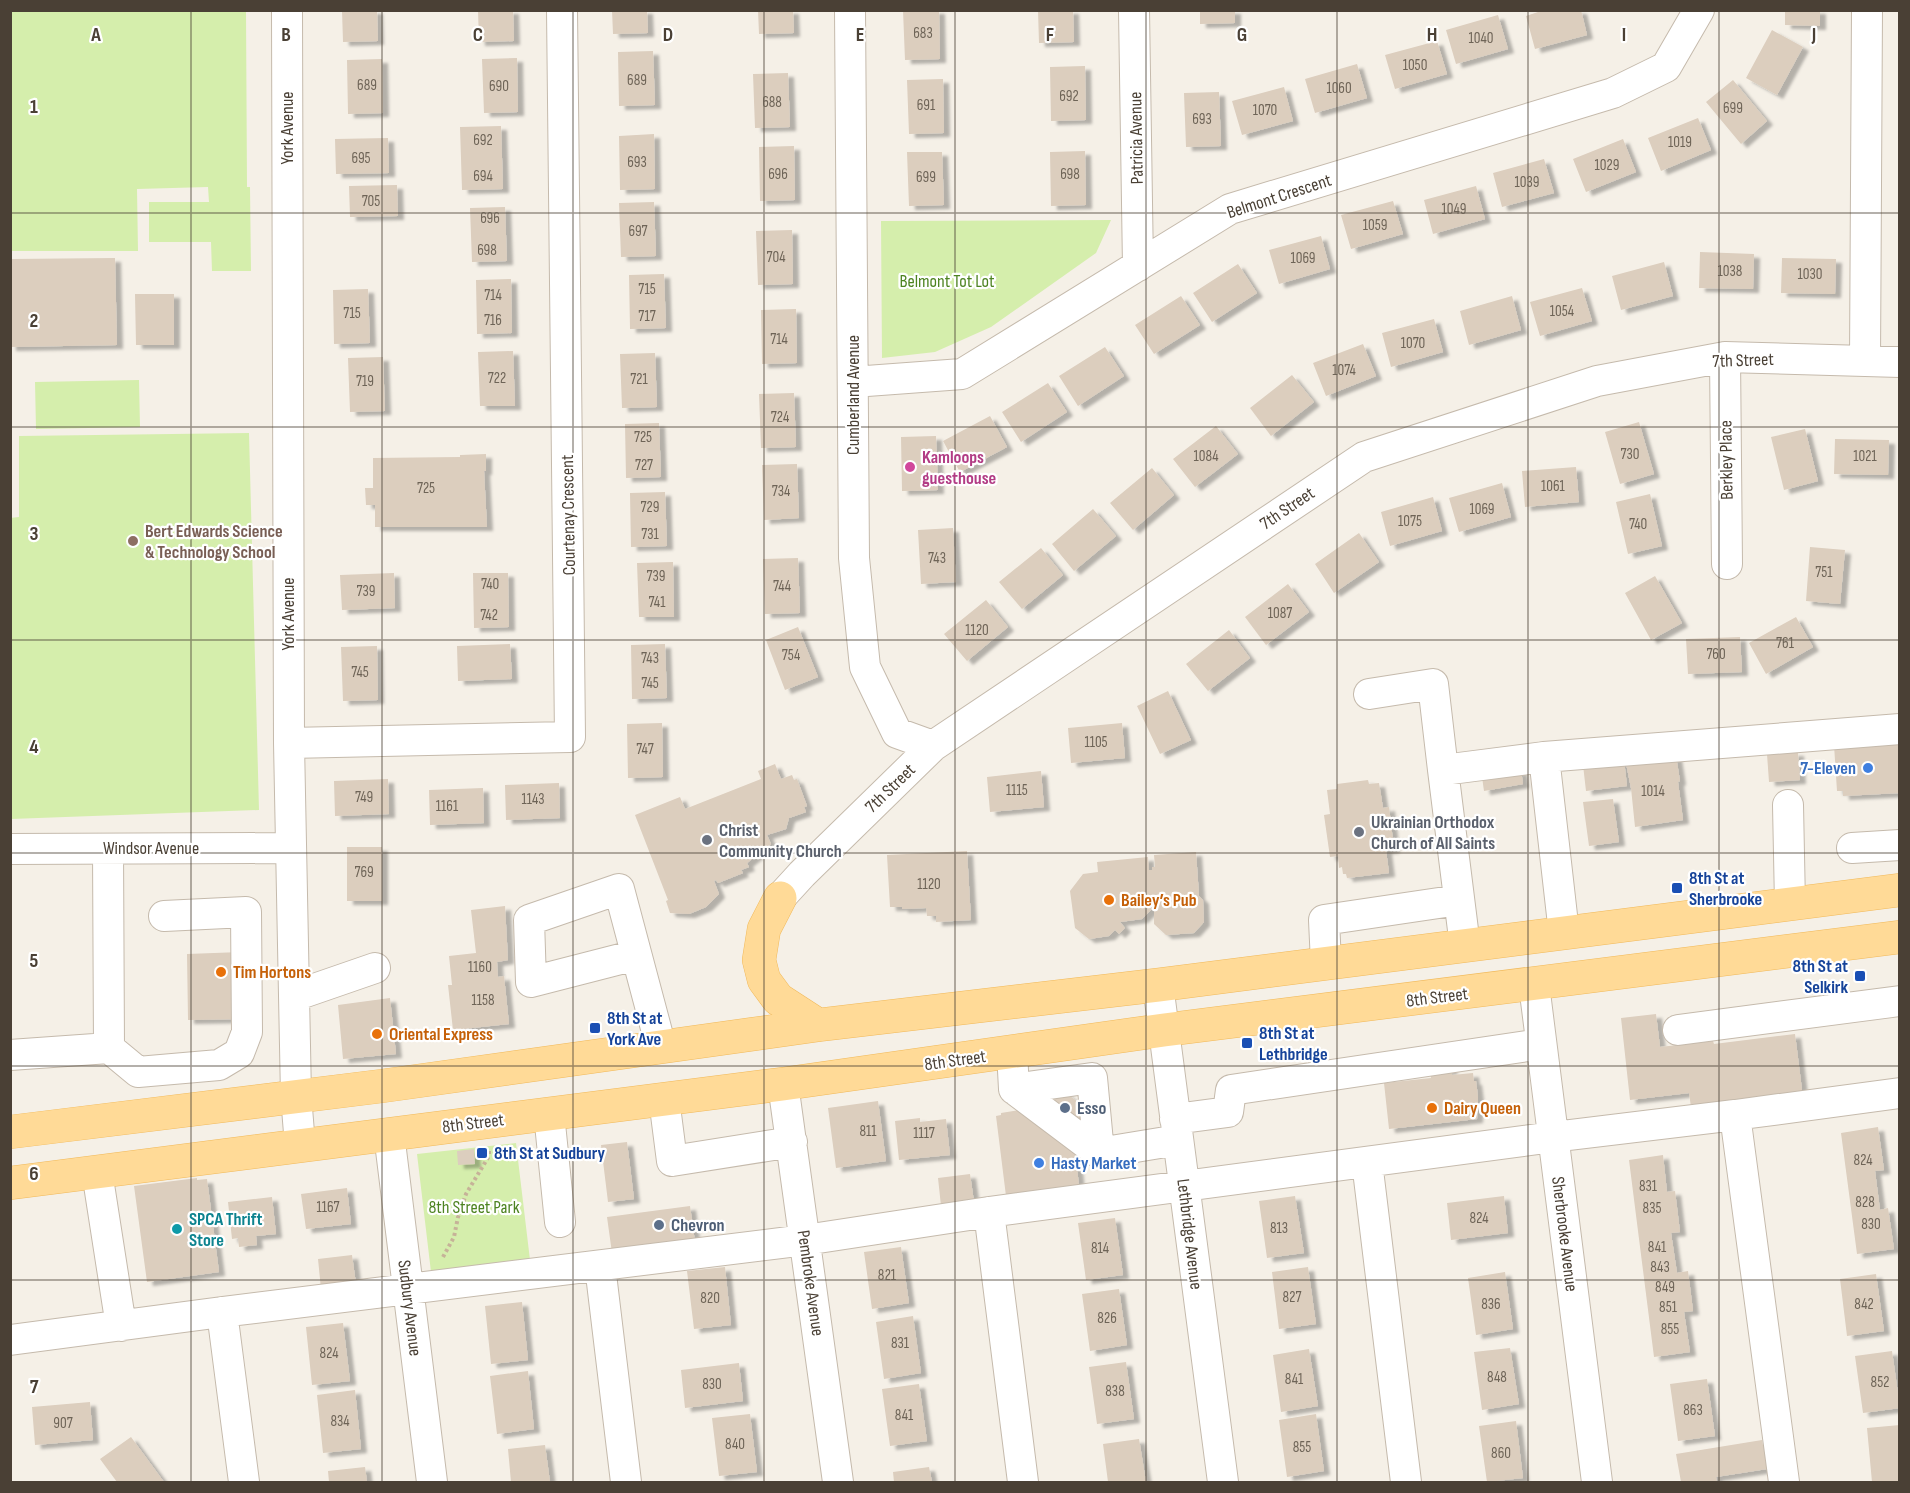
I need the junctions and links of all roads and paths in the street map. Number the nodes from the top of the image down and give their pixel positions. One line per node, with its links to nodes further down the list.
1 (287, 10): 15 (street, York Avenue)
2 (562, 10): 15 (street, Courtenay Crescent)
3 (850, 10): 11 (street, Cumberland Avenue)
4 (1134, 10): 7 (street, Patricia Avenue)
5 (1699, 10): 7 (street, Belmont Crescent)
6 (1867, 10): 9 (street)
7 (1138, 266): 11 (street, Belmont Crescent)
8 (1725, 357): 9 (street, 7th Street); 12 (street, Berkley Place); 16 (street, 7th Street)
9 (1865, 361): 10 (street, 7th Street)
10 (1899, 362)
11 (853, 382): 16 (street, Cumberland Avenue)
12 (1727, 564)
13 (1369, 694): 18 (street)
14 (1899, 729): 17 (street)
15 (289, 743): 21 (street, York Avenue)
16 (933, 746): 26 (street, 7th Street)
17 (1544, 757): 18 (street); 30 (street)
18 (1443, 770): 27 (street)
19 (1788, 805): 28 (street)
20 (1899, 844): 22 (street)
21 (291, 848): 24 (street, Windsor Avenue); 38 (street, York Avenue)
22 (1852, 848)
23 (10, 849): 24 (street, Windsor Avenue)
24 (108, 849): 45 (street)
25 (1899, 890): 28 (main road)
26 (780, 898): 40 (main road)
27 (1459, 900): 32 (street); 34 (street)
28 (1790, 904): 30 (main road)
29 (164, 916): 45 (street)
30 (1564, 933): 32 (main road)
31 (1899, 942): 37 (main road, 8th Street)
32 (1465, 946): 34 (main road)
33 (636, 955): 44 (street)
34 (1326, 963): 36 (main road)
35 (375, 968): 38 (street)
36 (1158, 985): 40 (main road); 41 (street, Lethbridge Avenue)
37 (1534, 985): 41 (main road, 8th Street); 43 (street, Sherbrooke Avenue)
38 (294, 996): 51 (street, York Avenue)
39 (1899, 1000): 42 (street)
40 (818, 1025): 44 (main road)
41 (1164, 1030): 46 (main road, 8th Street); 56 (street, Lethbridge Avenue)
42 (1678, 1030)
43 (1541, 1044): 56 (street); 59 (street, Sherbrooke Avenue)
44 (661, 1047): 51 (main road)
45 (109, 1048): 47 (street)
46 (1012, 1052): 48 (main road, 8th Street); 49 (street)
47 (10, 1055)
48 (783, 1084): 52 (main road, 8th Street); 60 (street, Pembroke Avenue)
49 (1014, 1089): 62 (street); 62 (street)
50 (1899, 1094): 54 (street)
51 (296, 1096): 57 (main road); 61 (street, York Avenue)
52 (664, 1099): 53 (main road, 8th Street); 60 (street)
53 (549, 1114): 55 (main road, 8th Street); 68 (street)
54 (1735, 1115): 59 (street); 84 (street)
55 (488, 1122): 58 (main road, 8th Street); 71 (path)
56 (1177, 1130): 62 (street); 66 (street, Lethbridge Avenue)
57 (10, 1132)
58 (389, 1134): 61 (main road, 8th Street); 72 (street, Sudbury Avenue)
59 (1553, 1137): 63 (street); 83 (street, Sherbrooke Avenue)
60 (792, 1142): 69 (street, Pembroke Avenue)
61 (300, 1144): 64 (main road, 8th Street)
62 (1099, 1153)
63 (1367, 1162): 66 (street); 82 (street)
64 (96, 1172): 65 (main road, 8th Street); 74 (street)
65 (10, 1183)
66 (1184, 1187): 67 (street); 81 (street, Lethbridge Avenue)
67 (989, 1212): 69 (street); 80 (street)
68 (560, 1222)
69 (805, 1240): 70 (street); 79 (street, Pembroke Avenue)
70 (600, 1266): 71 (street); 78 (street)
71 (439, 1286): 72 (street)
72 (408, 1290): 73 (street); 77 (street, Sudbury Avenue)
73 (222, 1312): 74 (street); 76 (street)
74 (121, 1326): 75 (street)
75 (10, 1340)
76 (244, 1482)
77 (432, 1482)
78 (626, 1482)
79 (838, 1482)
80 (1023, 1482)
81 (1223, 1482)
82 (1406, 1482)
83 (1597, 1482)
84 (1784, 1482)

